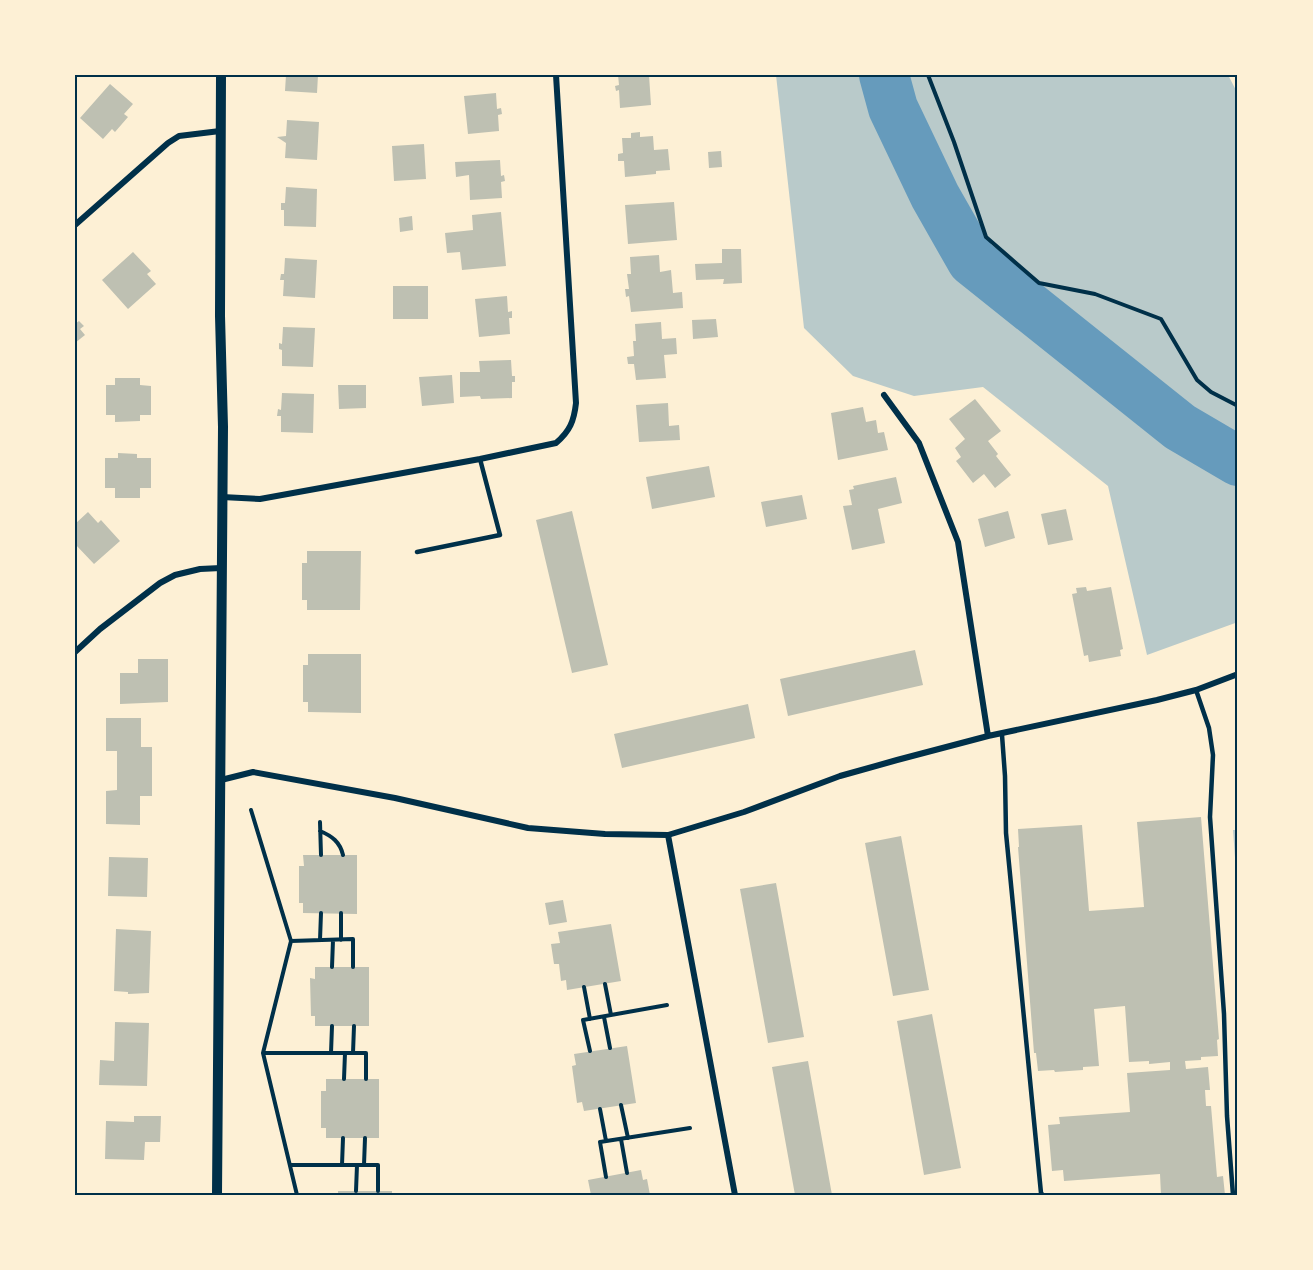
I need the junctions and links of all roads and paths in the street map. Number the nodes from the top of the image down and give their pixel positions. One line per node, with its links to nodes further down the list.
1 (221, 75): 4 (street)
2 (556, 75): 8 (street)
3 (928, 75): 7 (path)
4 (220, 130): 5 (street); 9 (street)
5 (75, 225)
6 (884, 395): 16 (street)
7 (1238, 406)
8 (480, 459): 9 (street); 10 (lane)
9 (222, 497): 11 (street)
10 (417, 552)
11 (221, 568): 12 (street); 17 (street)
12 (75, 652)
13 (1238, 674): 14 (street)
14 (1196, 690): 15 (street); 68 (lane)
15 (1002, 735): 16 (street); 67 (lane)
16 (988, 736): 21 (street)
17 (221, 780): 21 (street); 64 (street)
18 (251, 810): 29 (path)
19 (321, 822): 20 (path)
20 (321, 831): 22 (path); 23 (path)
21 (668, 835): 66 (street)
22 (321, 855)
23 (343, 855)
24 (341, 913): 28 (path)
25 (321, 914): 26 (path)
26 (320, 940): 27 (path); 29 (path)
27 (333, 940): 28 (path); 30 (path)
28 (341, 940): 31 (path)
29 (291, 941): 42 (path)
30 (332, 967)
31 (353, 967)
32 (605, 984): 35 (path)
33 (584, 987): 37 (path)
34 (667, 1005): 35 (path)
35 (611, 1015): 36 (path)
36 (604, 1017): 37 (path); 40 (path)
37 (590, 1019): 41 (path)
38 (332, 1026): 43 (path)
39 (354, 1026): 45 (path)
40 (610, 1048)
41 (590, 1051)
42 (263, 1053): 43 (path); 56 (path)
43 (331, 1053): 44 (path)
44 (345, 1053): 45 (path); 46 (path)
45 (353, 1053): 47 (path)
46 (344, 1079)
47 (366, 1079)
48 (621, 1106): 53 (path)
49 (600, 1109): 55 (path)
50 (690, 1128): 53 (path)
51 (343, 1138): 57 (path)
52 (364, 1138): 59 (path)
53 (628, 1138): 54 (path)
54 (621, 1139): 55 (path); 60 (path)
55 (606, 1141): 61 (path)
56 (290, 1165): 57 (path); 65 (path)
57 (342, 1165): 58 (path)
58 (357, 1165): 59 (path); 62 (path)
59 (364, 1165): 63 (path)
60 (627, 1173)
61 (606, 1177)
62 (356, 1191)
63 (378, 1191)
64 (217, 1195)
65 (297, 1195)
66 (735, 1195)
67 (1043, 1195)
68 (1233, 1195)

